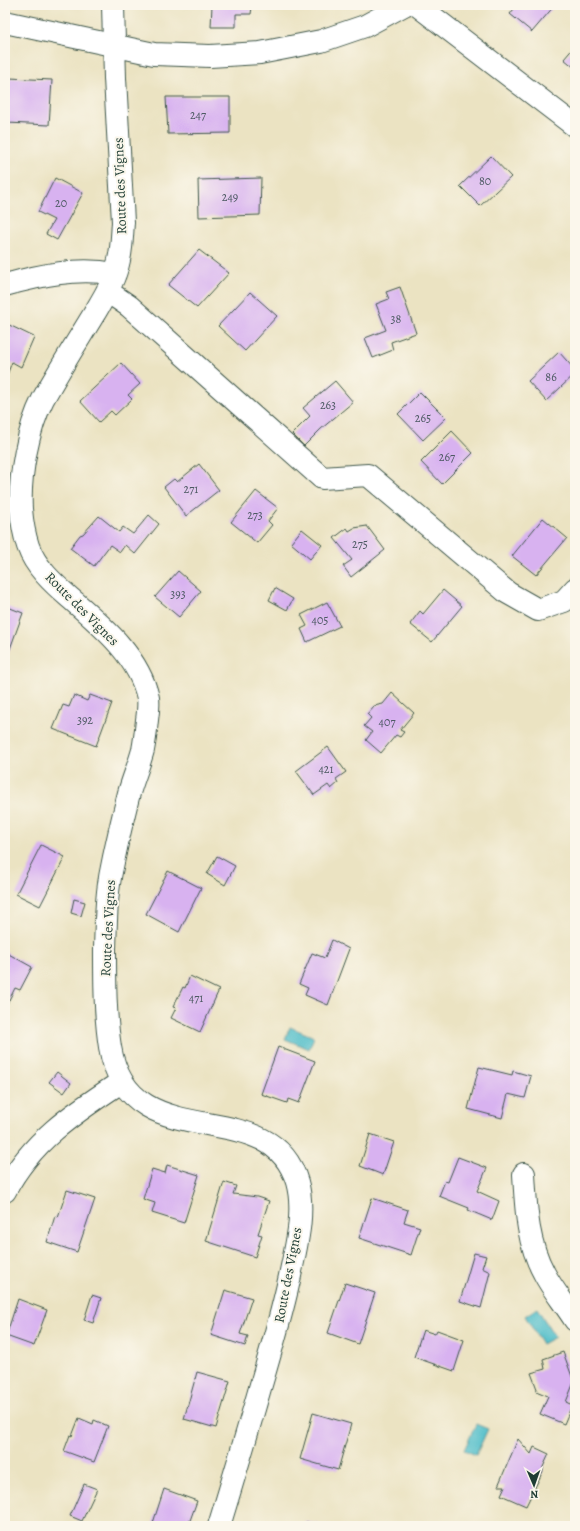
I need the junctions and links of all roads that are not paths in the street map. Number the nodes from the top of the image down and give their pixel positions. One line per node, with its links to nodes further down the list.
1 (113, 5): 5 (street, Route des Vignes)
2 (404, 5): 5 (street)
3 (417, 5): 6 (street)
4 (5, 22): 5 (street)
5 (114, 46): 7 (street, Route des Vignes)
6 (575, 126)
7 (111, 283): 8 (street); 9 (street); 10 (street, Route des Vignes)
8 (5, 284)
9 (575, 589)
10 (121, 1082): 12 (street); 14 (street, Route des Vignes)
11 (524, 1174): 13 (street)
12 (5, 1191)
13 (575, 1320)
14 (220, 1526)

